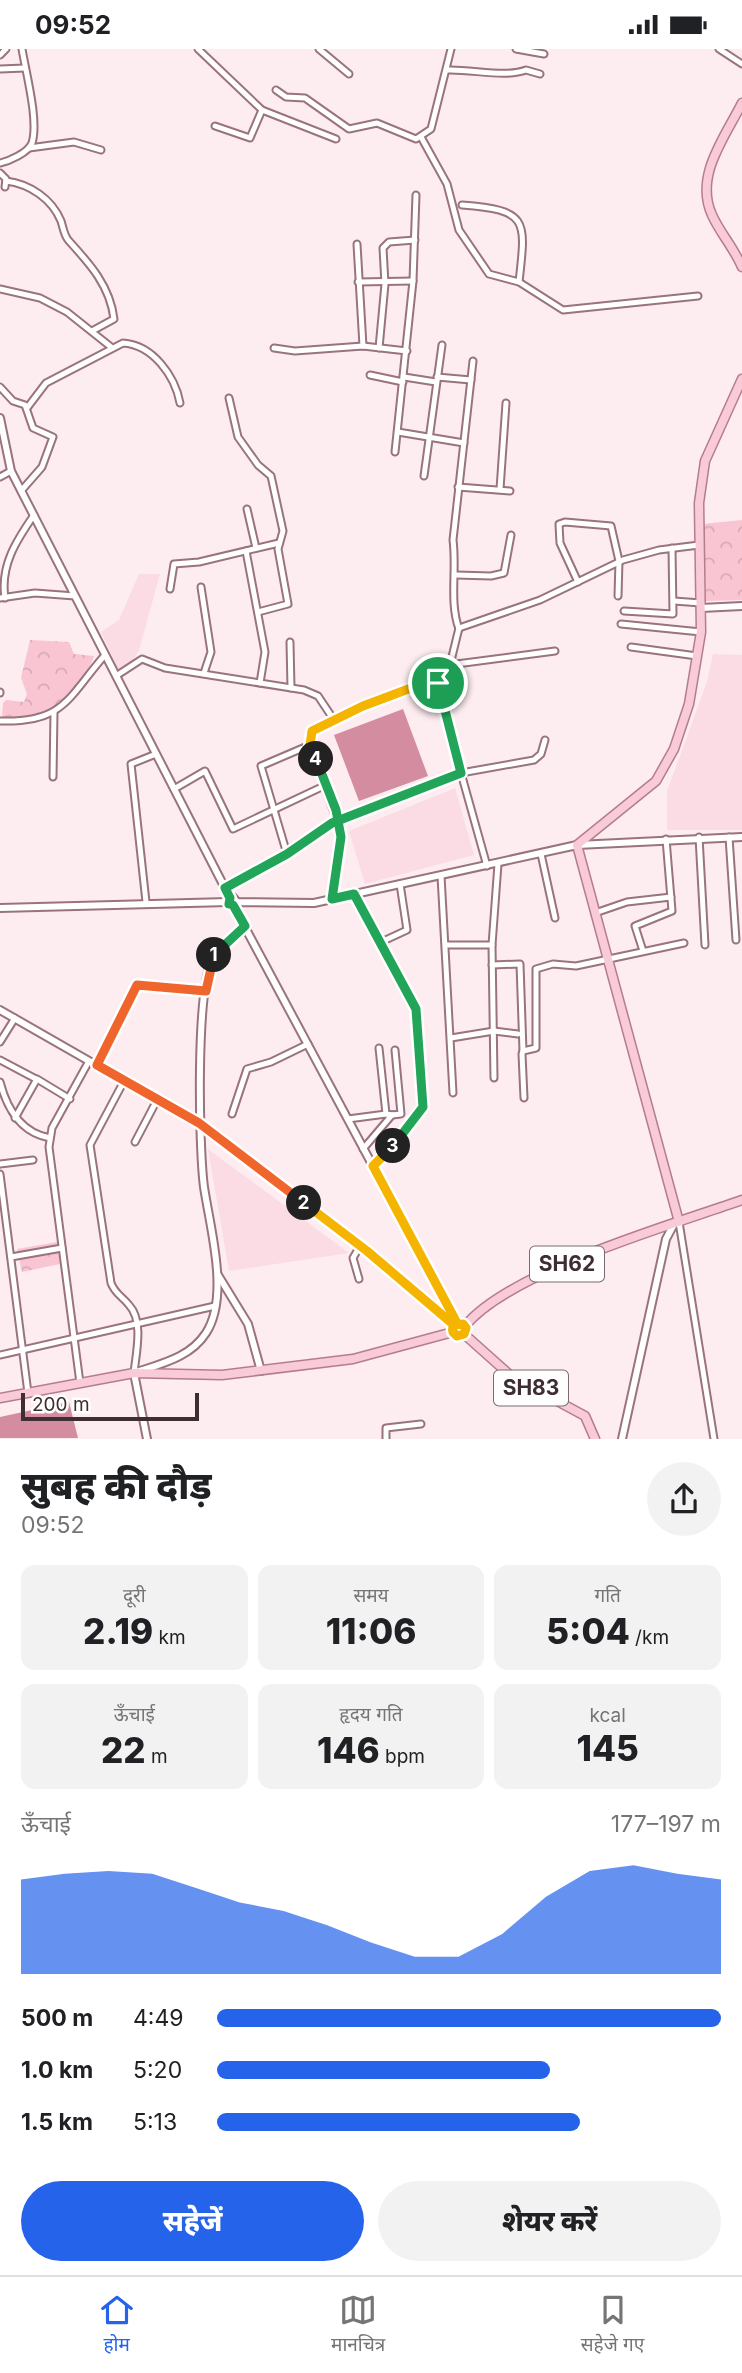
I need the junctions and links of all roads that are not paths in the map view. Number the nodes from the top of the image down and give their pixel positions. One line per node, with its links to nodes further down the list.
1 (6, 49): 9 (street)
2 (22, 49): 11 (street)
3 (198, 49): 18 (street)
4 (319, 49): 14 (street)
5 (451, 49): 13 (street)
6 (516, 49): 8 (street)
7 (719, 49): 10 (street)
8 (544, 54)
9 (0, 55)
10 (742, 64)
11 (25, 68): 12 (street); 22 (street)
12 (0, 69)
13 (447, 70): 15 (street); 20 (street)
14 (349, 74)
15 (540, 74)
16 (276, 90): 20 (street)
17 (742, 103): 30 (main road)
18 (262, 110): 19 (street); 21 (street)
19 (215, 126)
20 (414, 138): 34 (street)
21 (336, 139)
22 (29, 148): 23 (street); 24 (street)
23 (101, 150)
24 (0, 163)
25 (0, 173): 38 (street)
26 (416, 195): 28 (street)
27 (461, 205): 34 (street)
28 (415, 240): 31 (street); 32 (street)
29 (357, 244): 33 (street)
30 (742, 267)
31 (385, 280): 32 (street); 33 (street); 43 (street)
32 (413, 281): 44 (street)
33 (358, 282): 40 (street)
34 (519, 282): 36 (street)
35 (2, 290): 37 (street); 38 (street)
36 (698, 296)
37 (0, 298)
38 (92, 331): 41 (street)
39 (442, 345): 49 (street)
40 (363, 346): 42 (street); 43 (street)
41 (111, 347): 53 (street); 55 (street)
42 (274, 348)
43 (379, 348): 44 (street)
44 (407, 351): 48 (street)
45 (473, 361): 50 (street)
46 (370, 375): 48 (street)
47 (742, 379): 72 (main road)
48 (404, 380): 49 (street); 57 (street)
49 (436, 380): 50 (street); 58 (street)
50 (471, 380): 59 (street)
51 (0, 387): 55 (street)
52 (229, 398): 71 (street)
53 (180, 403)
54 (506, 403): 65 (street)
55 (24, 405): 66 (street)
56 (0, 419): 61 (street)
57 (397, 432): 58 (street); 60 (street)
58 (430, 438): 59 (street); 62 (street)
59 (464, 443): 64 (street)
60 (395, 452)
61 (11, 471): 63 (street); 66 (street)
62 (424, 476)
63 (0, 477)
64 (458, 487): 65 (street); 77 (street)
65 (500, 489): 67 (street)
66 (22, 491): 69 (street)
67 (510, 491)
68 (247, 509): 73 (street)
69 (34, 515): 81 (street); 83 (street)
70 (511, 535): 77 (street)
71 (279, 543): 73 (street); 88 (street)
72 (699, 544): 74 (street); 85 (main road)
73 (256, 548): 75 (street)
74 (672, 548): 76 (street); 84 (street)
75 (246, 551): 80 (street); 88 (street)
76 (620, 561): 78 (street); 78 (street); 82 (street)
77 (456, 575): 90 (street)
78 (578, 582): 90 (street)
79 (201, 587): 98 (street)
80 (170, 589)
81 (75, 596): 83 (street); 95 (street)
82 (618, 596)
83 (3, 598)
84 (674, 601): 85 (street); 87 (street)
85 (701, 605): 86 (street); 91 (main road)
86 (742, 607)
87 (624, 611)
88 (258, 612): 100 (street)
89 (621, 624): 91 (street)
90 (459, 629): 97 (street)
91 (701, 632): 96 (main road)
92 (290, 642): 102 (street)
93 (631, 647): 96 (street)
94 (555, 651): 97 (street)
95 (105, 655): 99 (street); 103 (street)
96 (697, 656): 119 (main road)
97 (449, 665): 101 (street)
98 (204, 673): 99 (street); 100 (street)
99 (116, 676): 108 (street)
100 (260, 683): 102 (street)
101 (438, 683): 104 (street); 109 (street)
102 (291, 688): 104 (street)
103 (54, 712): 105 (street); 110 (street)
104 (334, 720): 107 (street)
105 (0, 721)
106 (545, 740): 109 (street)
107 (310, 745): 111 (street); 113 (street)
108 (156, 754): 112 (street); 130 (street)
109 (461, 773): 114 (street); 123 (street)
110 (53, 777)
111 (326, 785): 113 (street); 114 (street)
112 (174, 789): 113 (street); 126 (street)
113 (274, 809): 120 (street)
114 (337, 821): 120 (street); 129 (street)
115 (699, 837): 116 (street); 118 (street); 141 (street)
116 (729, 837): 117 (street); 136 (street)
117 (742, 837)
118 (666, 839): 119 (street); 128 (street)
119 (577, 845): 121 (street); 133 (main road)
120 (287, 854): 126 (street)
121 (541, 854): 122 (street); 134 (street)
122 (498, 864): 123 (street); 140 (street)
123 (487, 866): 124 (street)
124 (441, 876): 125 (street); 139 (street)
125 (400, 884): 127 (street); 137 (street)
126 (225, 888): 131 (street)
127 (354, 894): 129 (street); 137 (street)
128 (671, 897): 133 (street); 142 (street)
129 (332, 899): 131 (street)
130 (146, 902): 131 (street); 132 (street)
131 (232, 902): 135 (street)
132 (0, 908)
133 (595, 913): 143 (main road)
134 (555, 918)
135 (245, 926): 145 (street); 152 (street)
136 (736, 940)
137 (379, 943): 178 (street)
138 (684, 943): 142 (street)
139 (446, 945): 140 (street); 150 (street)
140 (492, 945): 144 (street)
141 (705, 945)
142 (643, 951): 143 (street)
143 (608, 958): 155 (street); 181 (main road)
144 (492, 965): 148 (street); 155 (street)
145 (206, 991): 158 (street); 172 (street)
146 (0, 1010): 147 (street)
147 (15, 1018): 151 (street); 157 (street)
148 (494, 1031): 149 (street); 150 (street); 159 (street)
149 (518, 1034)
150 (451, 1038): 163 (street)
151 (0, 1042)
152 (308, 1044): 168 (street); 171 (street)
153 (379, 1048): 169 (street)
154 (395, 1050): 169 (street)
155 (523, 1051): 165 (street)
156 (0, 1060): 160 (street)
157 (89, 1061): 158 (street); 166 (street)
158 (97, 1065): 161 (street)
159 (494, 1078)
160 (36, 1079): 166 (street); 170 (street)
161 (124, 1081): 167 (street); 188 (street)
162 (0, 1084): 164 (street)
163 (453, 1093)
164 (2, 1098): 170 (street)
165 (524, 1098)
166 (70, 1099): 173 (street)
167 (158, 1100): 172 (street); 174 (street)
168 (232, 1114)
169 (390, 1115): 171 (street); 175 (street)
170 (16, 1118): 173 (street)
171 (348, 1119): 175 (street)
172 (199, 1123): 182 (street); 185 (street)
173 (50, 1138): 183 (street)
174 (135, 1142)
175 (363, 1149): 178 (street)
176 (33, 1160): 177 (street)
177 (0, 1164)
178 (373, 1166): 189 (street)
179 (0, 1174): 184 (street)
180 (742, 1200): 181 (main road, SH62)
181 (676, 1223): 189 (main road, SH62); 202 (street); 203 (street)
182 (360, 1246): 186 (street); 189 (street)
183 (62, 1248): 184 (street); 190 (street)
184 (11, 1257): 191 (street)
185 (218, 1274): 187 (street); 193 (street)
186 (359, 1279)
187 (215, 1306): 188 (street); 194 (street)
188 (137, 1325): 190 (street); 194 (street)
189 (458, 1329): 193 (main road); 201 (main road, SH83)
190 (74, 1338): 191 (street); 195 (street)
191 (24, 1350): 192 (street); 196 (street)
192 (0, 1355)
193 (261, 1371): 194 (main road)
194 (134, 1373): 195 (main road); 199 (street)
195 (80, 1383): 196 (main road)
196 (28, 1393): 197 (main road)
197 (0, 1398)
198 (421, 1424): 200 (street)
199 (147, 1439)
200 (386, 1439)
201 (596, 1439)
202 (622, 1439)
203 (714, 1439)

